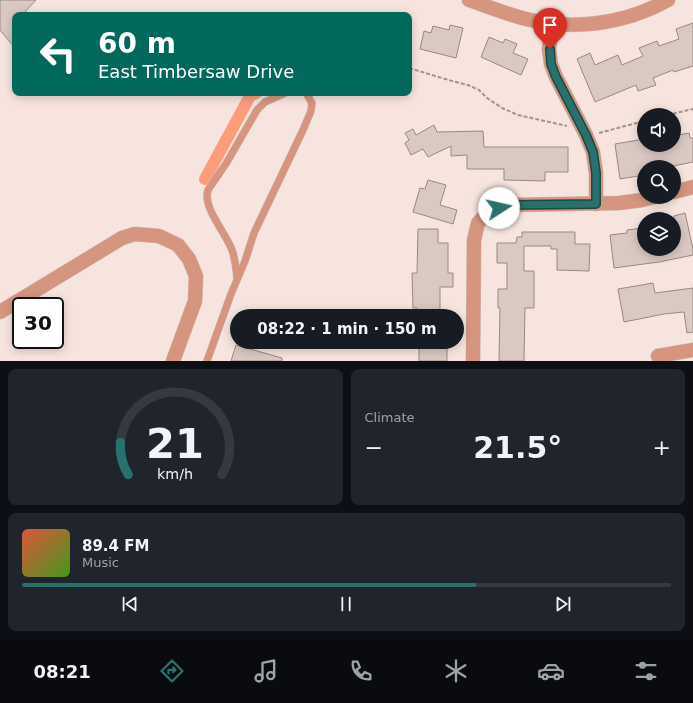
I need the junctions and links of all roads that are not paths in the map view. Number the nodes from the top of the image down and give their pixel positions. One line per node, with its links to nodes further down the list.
1 (469, 0): 4 (street)
2 (668, 0): 3 (street)
3 (652, 4): 4 (street)
4 (552, 24): 10 (street)
5 (278, 96): 11 (lane)
6 (308, 96): 11 (lane)
7 (693, 187): 8 (street)
8 (681, 190)
9 (637, 201): 10 (street)
10 (596, 204): 17 (street)
11 (237, 280): 16 (lane)
12 (0, 312): 15 (street)
13 (693, 350): 14 (street)
14 (658, 356)
15 (174, 361)
16 (207, 361)
17 (473, 361)

